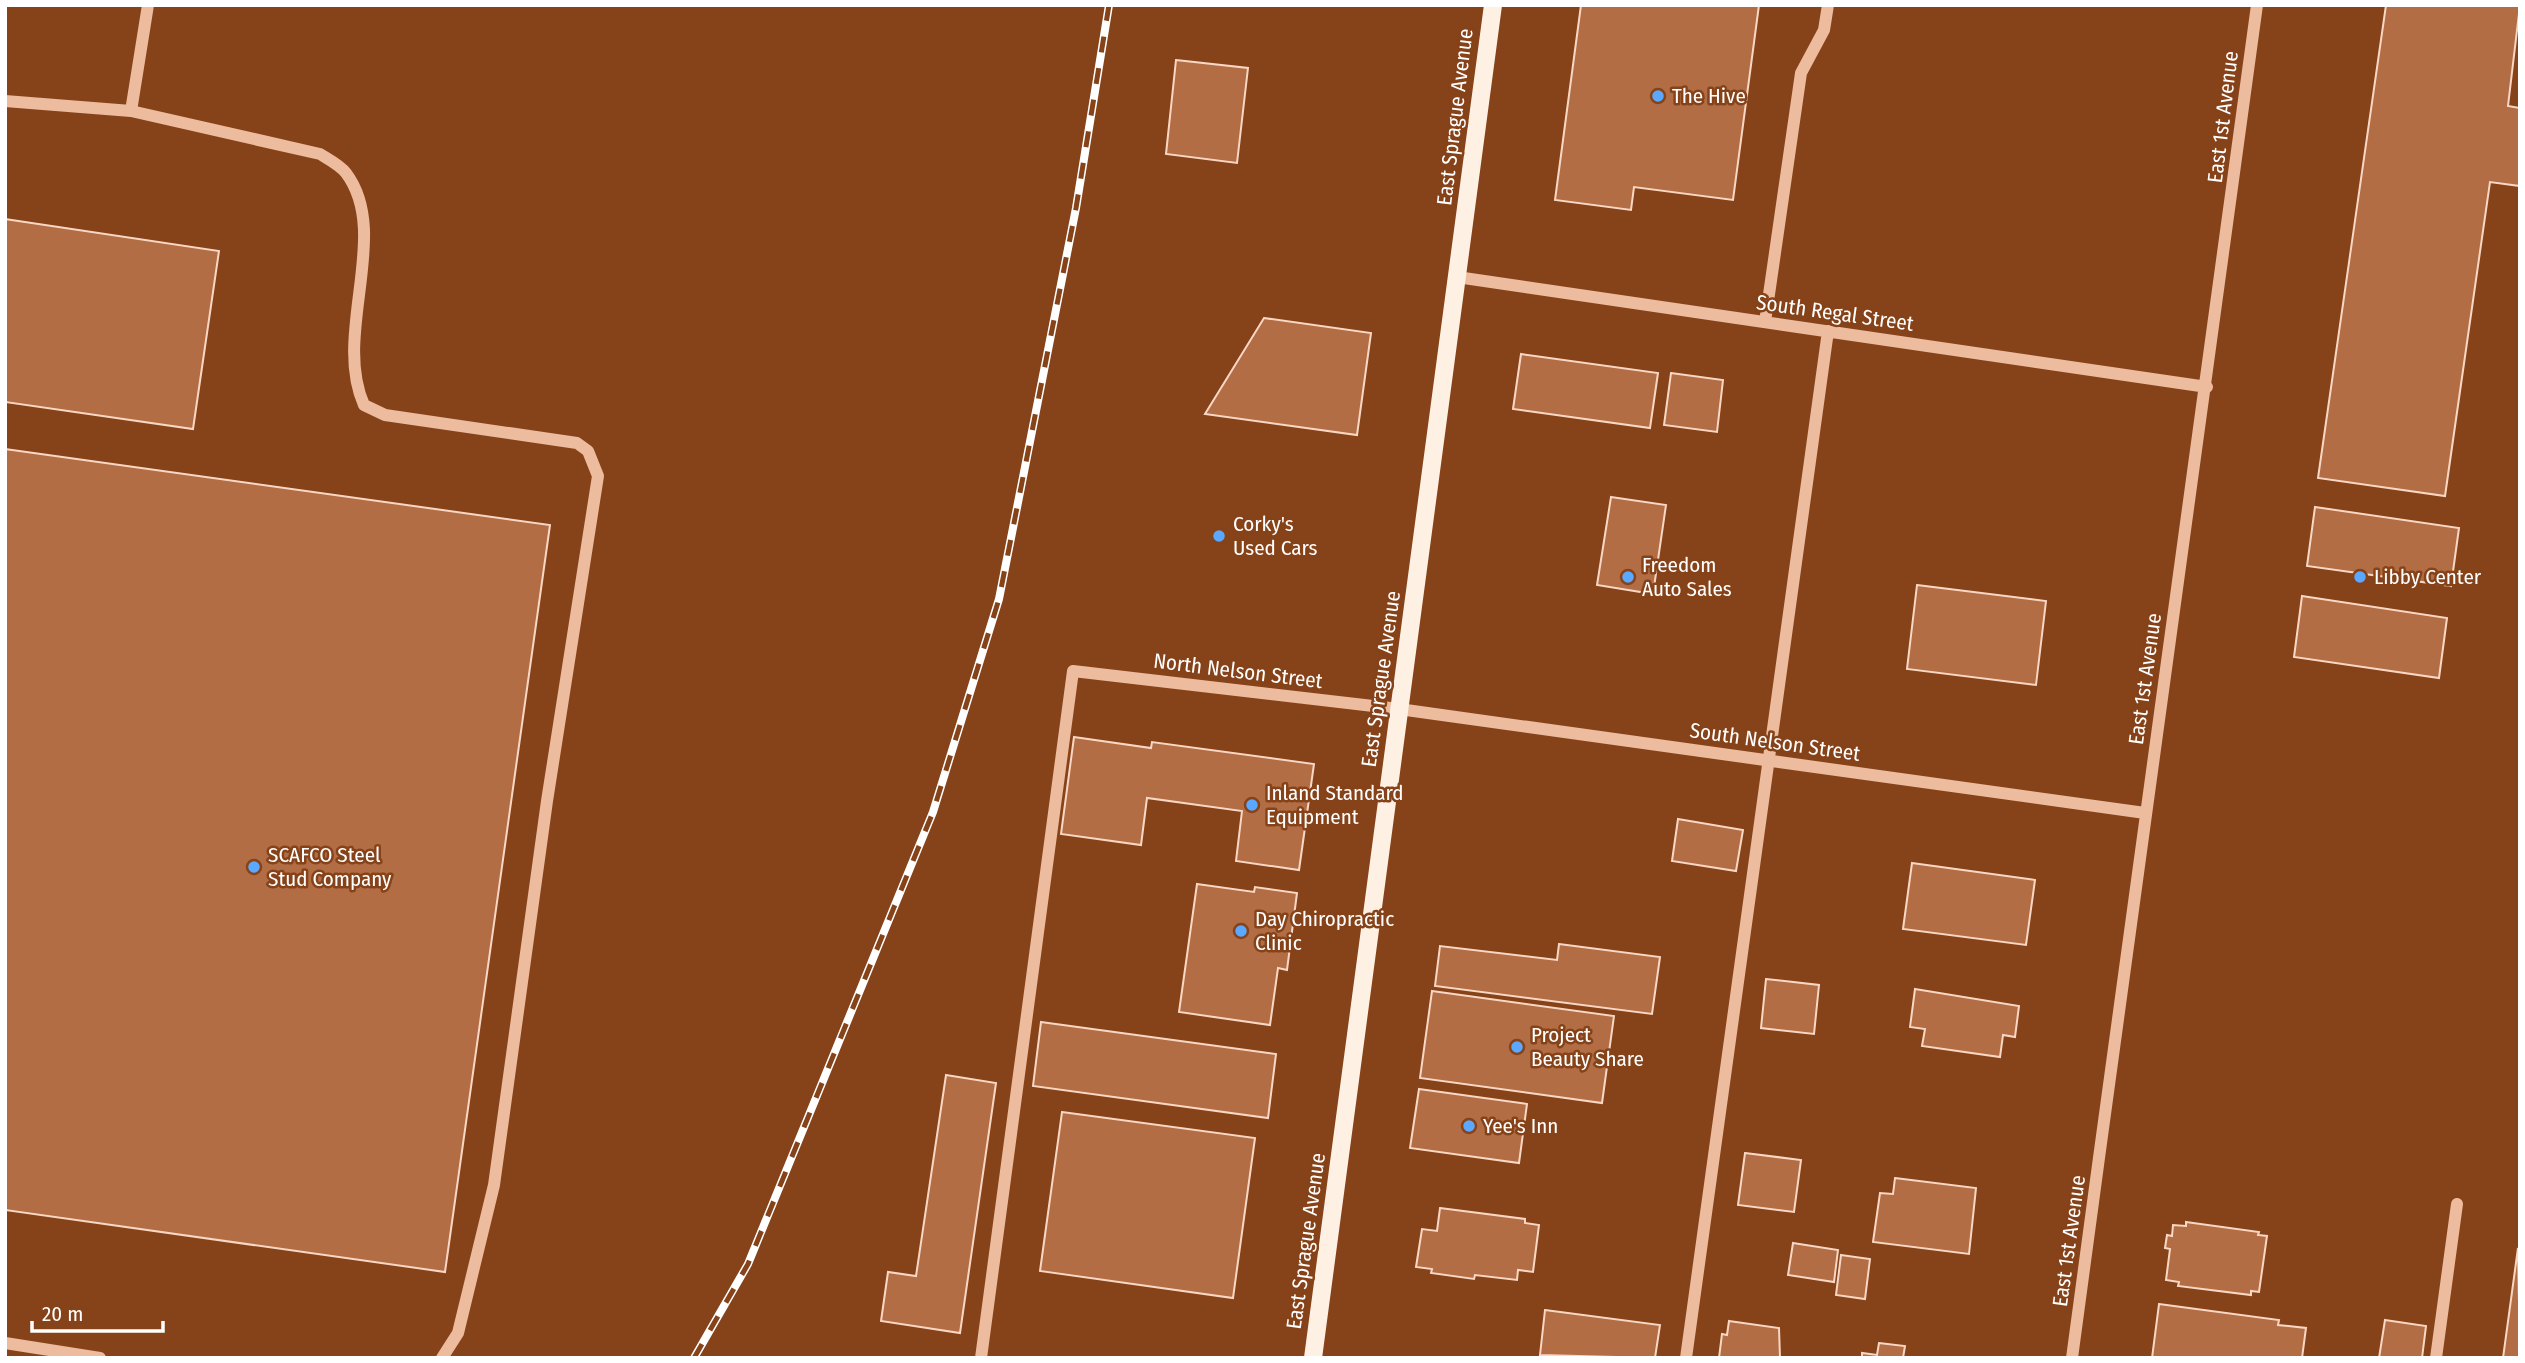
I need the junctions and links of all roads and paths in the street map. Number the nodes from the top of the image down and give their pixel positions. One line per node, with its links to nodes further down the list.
1 (148, 5): 6 (street)
2 (1493, 5): 7 (main road, East Sprague Avenue)
3 (1828, 5): 8 (street)
4 (2257, 5): 10 (street, East 1st Avenue)
5 (5, 101): 6 (street)
6 (131, 111): 17 (street)
7 (1457, 277): 8 (street, South Regal Street); 11 (main road, East Sprague Avenue)
8 (1765, 322): 9 (street, South Regal Street)
9 (1828, 331): 10 (street, South Regal Street); 12 (street)
10 (2207, 387): 13 (street, East 1st Avenue)
11 (1399, 709): 12 (street, South Nelson Street); 18 (street, North Nelson Street); 19 (main road, East Sprague Avenue)
12 (1770, 761): 13 (street, South Nelson Street); 20 (street)
13 (2145, 813): 21 (street, East 1st Avenue)
14 (2457, 1204): 22 (street)
15 (5, 1343): 16 (street)
16 (100, 1358)
17 (442, 1358)
18 (981, 1358)
19 (1313, 1358)
20 (1686, 1358)
21 (2073, 1358)
22 (2436, 1358)

